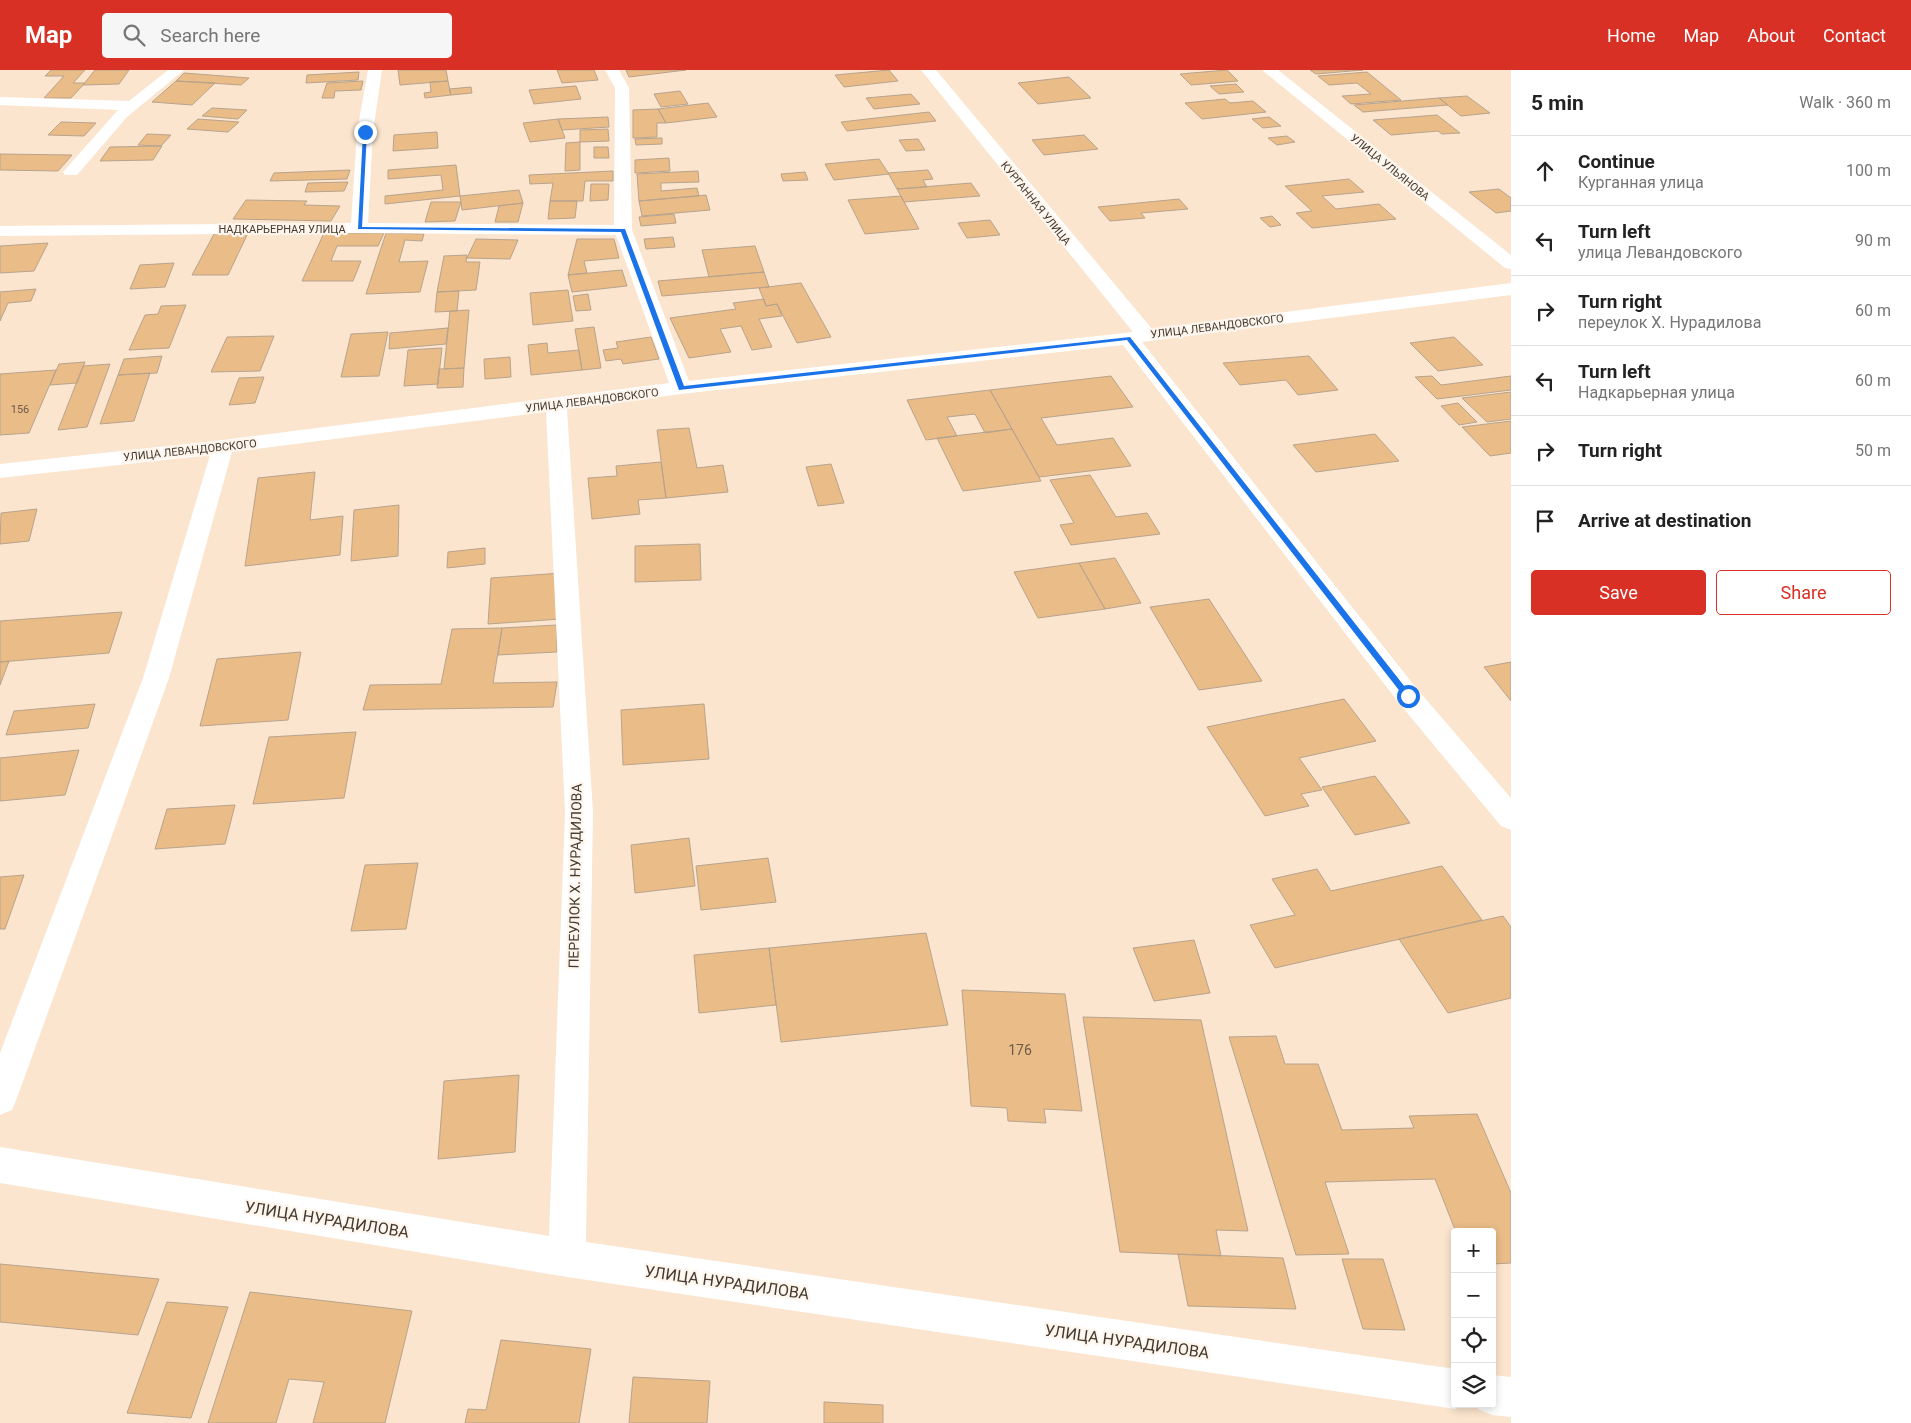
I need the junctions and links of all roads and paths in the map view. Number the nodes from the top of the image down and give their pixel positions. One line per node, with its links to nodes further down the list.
1 (177, 70): 7 (street)
2 (375, 70): 9 (street)
3 (612, 70): 10 (street)
4 (928, 70): 14 (street, КУРГАННАЯ УЛИЦА)
5 (1269, 70): 12 (street, УЛИЦА УЛЬЯНОВА)
6 (0, 101): 7 (street)
7 (132, 106): 8 (street)
8 (71, 172)
9 (360, 228): 10 (street, НАДКАРЬЕРНАЯ УЛИЦА); 11 (street, НАДКАРЬЕРНАЯ УЛИЦА)
10 (623, 230): 15 (street)
11 (0, 231)
12 (1511, 264)
13 (1511, 289): 14 (street, УЛИЦА ЛЕВАНДОВСКОГО)
14 (1137, 336): 15 (street, УЛИЦА ЛЕВАНДОВСКОГО); 19 (street, КУРГАННАЯ УЛИЦА)
15 (681, 388): 16 (street, УЛИЦА ЛЕВАНДОВСКОГО)
16 (556, 405): 17 (street, УЛИЦА ЛЕВАНДОВСКОГО); 22 (street, ПЕРЕУЛОК Х. НУРАДИЛОВА)
17 (223, 447): 18 (street, УЛИЦА ЛЕВАНДОВСКОГО); 20 (street)
18 (0, 471)
19 (1511, 818)
20 (0, 1098)
21 (0, 1165): 22 (street, УЛИЦА НУРАДИЛОВА)
22 (567, 1258): 23 (street, УЛИЦА НУРАДИЛОВА)
23 (1451, 1388)
24 (1496, 1395): 25 (street)
25 (1511, 1397)

